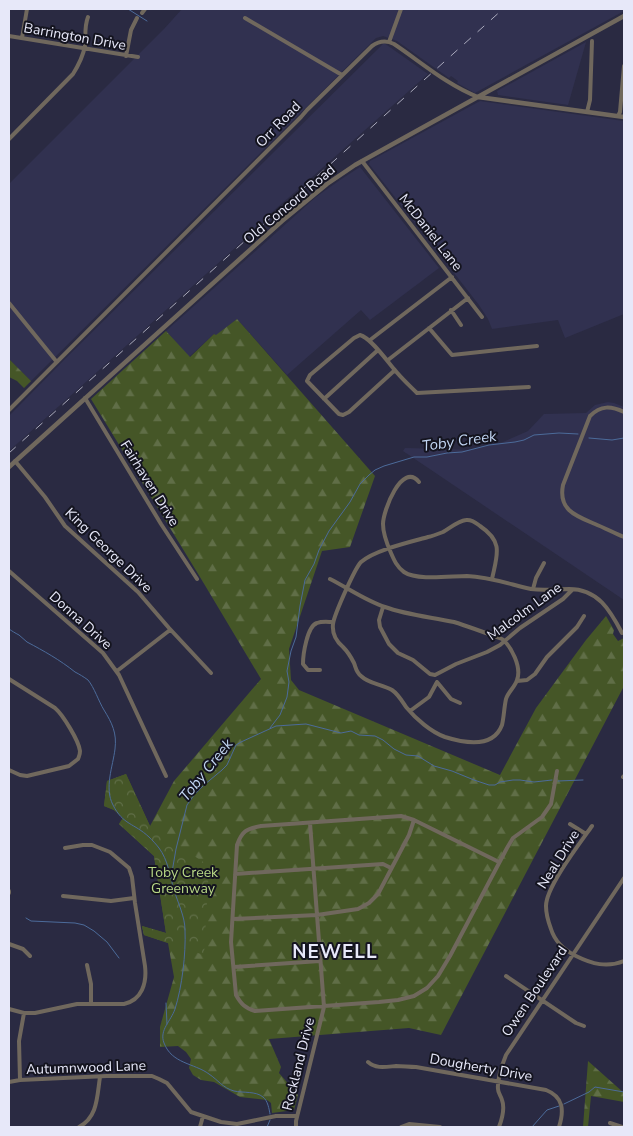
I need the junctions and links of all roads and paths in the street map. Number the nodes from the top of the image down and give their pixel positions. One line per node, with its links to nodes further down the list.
1 (27, 9): 8 (street)
2 (401, 9): 10 (street)
3 (624, 16): 16 (street, Old Concord Road)
4 (88, 17): 11 (street)
5 (137, 18): 12 (street)
6 (245, 18): 15 (street)
7 (9, 36): 8 (street, Barrington Drive)
8 (22, 38): 11 (street, Barrington Drive)
9 (592, 41): 17 (street)
10 (390, 42): 15 (street, Orr Road); 16 (street)
11 (84, 48): 12 (street, Barrington Drive); 20 (street)
12 (126, 56): 13 (street, Barrington Drive)
13 (138, 58)
14 (624, 66): 18 (street)
15 (342, 75): 33 (street, Orr Road)
16 (478, 97): 17 (street); 21 (street, Old Concord Road)
17 (587, 112): 18 (street)
18 (618, 116): 19 (street)
19 (624, 117)
20 (9, 139)
21 (362, 161): 22 (street, McDaniel Lane); 36 (street, Old Concord Road)
22 (452, 277): 23 (street, McDaniel Lane); 29 (street)
23 (468, 298): 25 (street); 26 (street, McDaniel Lane)
24 (9, 303): 33 (street)
25 (451, 310): 27 (street); 28 (street)
26 (482, 316)
27 (461, 325)
28 (429, 328): 30 (street); 32 (street)
29 (370, 340): 31 (street); 37 (street)
30 (537, 346)
31 (378, 350): 32 (street); 37 (street)
32 (388, 360): 34 (street)
33 (56, 361): 38 (street, Orr Road)
34 (395, 370): 35 (street); 37 (street)
35 (529, 387)
36 (85, 398): 40 (street, Old Concord Road); 47 (street, Fairhaven Drive)
37 (324, 398)
38 (9, 410)
39 (624, 412): 43 (street)
40 (15, 461): 41 (street, Old Concord Road); 56 (street, King George Drive)
41 (9, 467)
42 (419, 482): 44 (street)
43 (624, 537)
44 (389, 549): 49 (street); 49 (street); 50 (street)
45 (544, 563): 51 (street)
46 (9, 571): 60 (street, Donna Drive)
47 (197, 579)
48 (330, 579): 50 (street)
49 (492, 579): 51 (street)
50 (347, 588): 53 (street); 55 (street)
51 (533, 589): 52 (street)
52 (572, 590): 57 (street); 58 (street, Malcolm Lane)
53 (383, 607): 58 (street); 62 (street)
54 (584, 616): 64 (street)
55 (333, 622): 59 (street); 67 (street)
56 (170, 630): 60 (street); 61 (street, King George Drive)
57 (623, 632)
58 (504, 641): 62 (street, Malcolm Lane); 64 (street)
59 (320, 670)
60 (117, 671): 70 (street, Donna Drive)
61 (211, 673)
62 (435, 675): 65 (street)
63 (9, 679): 68 (street)
64 (517, 681): 67 (street)
65 (438, 682): 66 (street); 67 (street)
66 (460, 703)
67 (410, 711)
68 (9, 770)
69 (556, 770): 77 (street)
70 (166, 776)
71 (414, 820): 72 (street); 77 (street); 79 (street)
72 (310, 823): 78 (street, Rockland Drive); 80 (street)
73 (570, 824): 75 (street)
74 (592, 826): 75 (street, Neal Drive)
75 (586, 834): 87 (street, Neal Drive)
76 (65, 848): 83 (street)
77 (499, 862): 96 (street)
78 (313, 868): 79 (street); 80 (street); 84 (street, Rockland Drive)
79 (391, 868): 84 (street)
80 (235, 874): 85 (street)
81 (624, 878): 87 (street, Owen Boulevard)
82 (63, 896): 83 (street)
83 (134, 898): 95 (street)
84 (317, 915): 85 (street); 89 (street, Rockland Drive)
85 (233, 919): 92 (street)
86 (9, 944): 88 (street)
87 (573, 954): 90 (street); 94 (street, Owen Boulevard)
88 (30, 956)
89 (320, 961): 92 (street); 96 (street, Rockland Drive)
90 (624, 961)
91 (87, 964): 95 (street)
92 (234, 967): 96 (street)
93 (506, 976): 94 (street)
94 (542, 1000): 99 (street); 104 (street, Owen Boulevard)
95 (91, 1004): 98 (street)
96 (324, 1007): 106 (street, Rockland Drive)
97 (9, 1009): 98 (street)
98 (24, 1013): 102 (street)
99 (584, 1026)
100 (368, 1062): 104 (street, Dougherty Drive)
101 (100, 1077): 102 (street, Autumnwood Lane); 105 (street, Autumnwood Lane); 108 (street)
102 (20, 1080): 103 (street, Autumnwood Lane)
103 (9, 1082)
104 (499, 1082): 113 (street, Owen Boulevard); 114 (street, Dougherty Drive)
105 (203, 1116): 106 (street, Autumnwood Lane); 109 (street)
106 (297, 1116): 110 (street, Rockland Drive)
107 (610, 1123): 115 (street)
108 (79, 1127)
109 (200, 1127)
110 (296, 1127)
111 (400, 1127): 112 (street)
112 (440, 1127)
113 (499, 1127)
114 (559, 1127)
115 (622, 1127)

